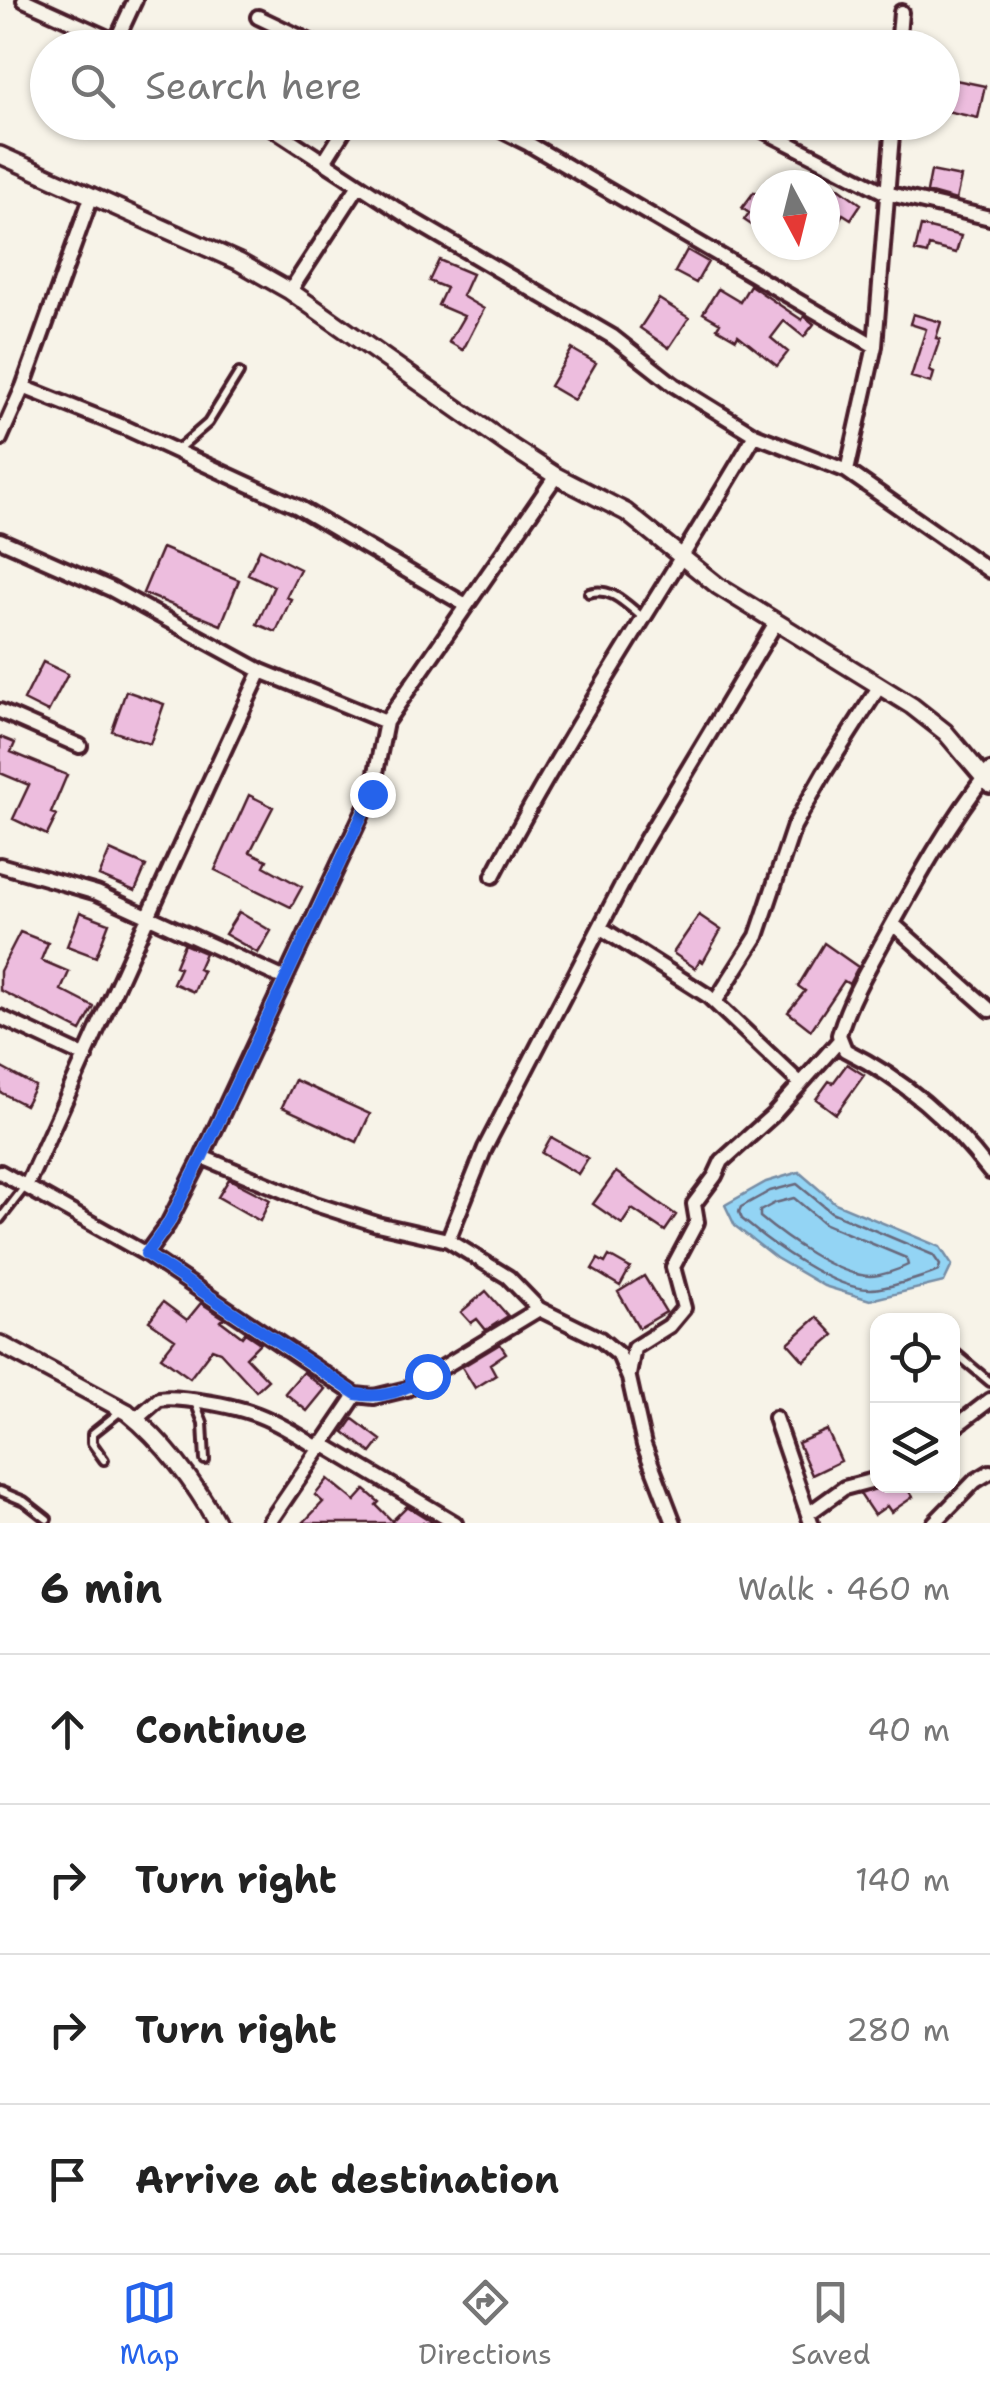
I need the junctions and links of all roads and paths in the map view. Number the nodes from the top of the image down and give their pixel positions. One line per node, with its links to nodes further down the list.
1 (24, 0): 5 (street)
2 (135, 0): 6 (street)
3 (900, 12): 8 (street)
4 (258, 17): 7 (street)
5 (91, 30)
6 (121, 30)
7 (285, 30)
8 (899, 30)
9 (290, 140): 15 (street)
10 (338, 140): 15 (street)
11 (521, 140): 21 (street)
12 (782, 140): 17 (street)
13 (890, 140): 17 (street)
14 (0, 155): 18 (street)
15 (324, 162): 16 (street)
16 (360, 186): 20 (street); 24 (street)
17 (886, 193): 19 (street); 21 (street)
18 (92, 194): 20 (street); 23 (street)
19 (990, 218)
20 (290, 291): 28 (street)
21 (875, 346): 27 (street)
22 (239, 373): 26 (lane)
23 (23, 387): 25 (street); 26 (street)
24 (755, 436): 27 (street); 30 (street)
25 (0, 439)
26 (176, 451): 33 (street)
27 (847, 471): 31 (street)
28 (556, 476): 30 (street); 33 (street)
29 (0, 540): 36 (street)
30 (684, 558): 34 (street); 35 (street)
31 (990, 571)
32 (589, 594): 34 (lane)
33 (464, 604): 39 (street)
34 (643, 618): 43 (street)
35 (775, 624): 37 (street); 46 (street)
36 (261, 670): 39 (street); 44 (street)
37 (879, 686): 41 (street); 48 (street)
38 (0, 711): 40 (street)
39 (386, 722): 47 (street)
40 (80, 746)
41 (988, 777): 45 (street)
42 (0, 864): 44 (street)
43 (493, 876)
44 (147, 915): 47 (street); 52 (street)
45 (893, 924): 49 (street); 51 (street)
46 (601, 928): 48 (street); 59 (street)
47 (285, 979): 54 (street)
48 (714, 1002): 53 (street)
49 (990, 1010)
50 (0, 1017): 52 (street)
51 (839, 1041): 53 (street); 56 (street)
52 (86, 1057): 57 (street)
53 (801, 1084): 64 (street)
54 (202, 1157): 59 (street); 60 (street)
55 (0, 1172): 57 (street)
56 (990, 1172)
57 (27, 1185): 58 (lane); 60 (street)
58 (0, 1218)
59 (448, 1240): 61 (street)
60 (146, 1254): 66 (street)
61 (539, 1309): 64 (street); 66 (street)
62 (0, 1344): 69 (street)
63 (960, 1357): 65 (lane)
64 (629, 1378): 83 (street)
65 (990, 1382)
66 (356, 1394): 72 (street)
67 (990, 1400): 71 (street)
68 (195, 1401): 69 (street); 72 (street); 74 (lane)
69 (129, 1414): 73 (lane); 80 (street)
70 (775, 1418): 78 (street)
71 (960, 1422)
72 (319, 1446): 81 (street); 82 (street)
73 (104, 1460)
74 (205, 1460)
75 (990, 1472): 84 (street)
76 (870, 1480): 78 (street)
77 (0, 1490): 79 (lane)
78 (810, 1518)
79 (47, 1519)
80 (217, 1523)
81 (268, 1523)
82 (455, 1523)
83 (674, 1523)
84 (934, 1523)

